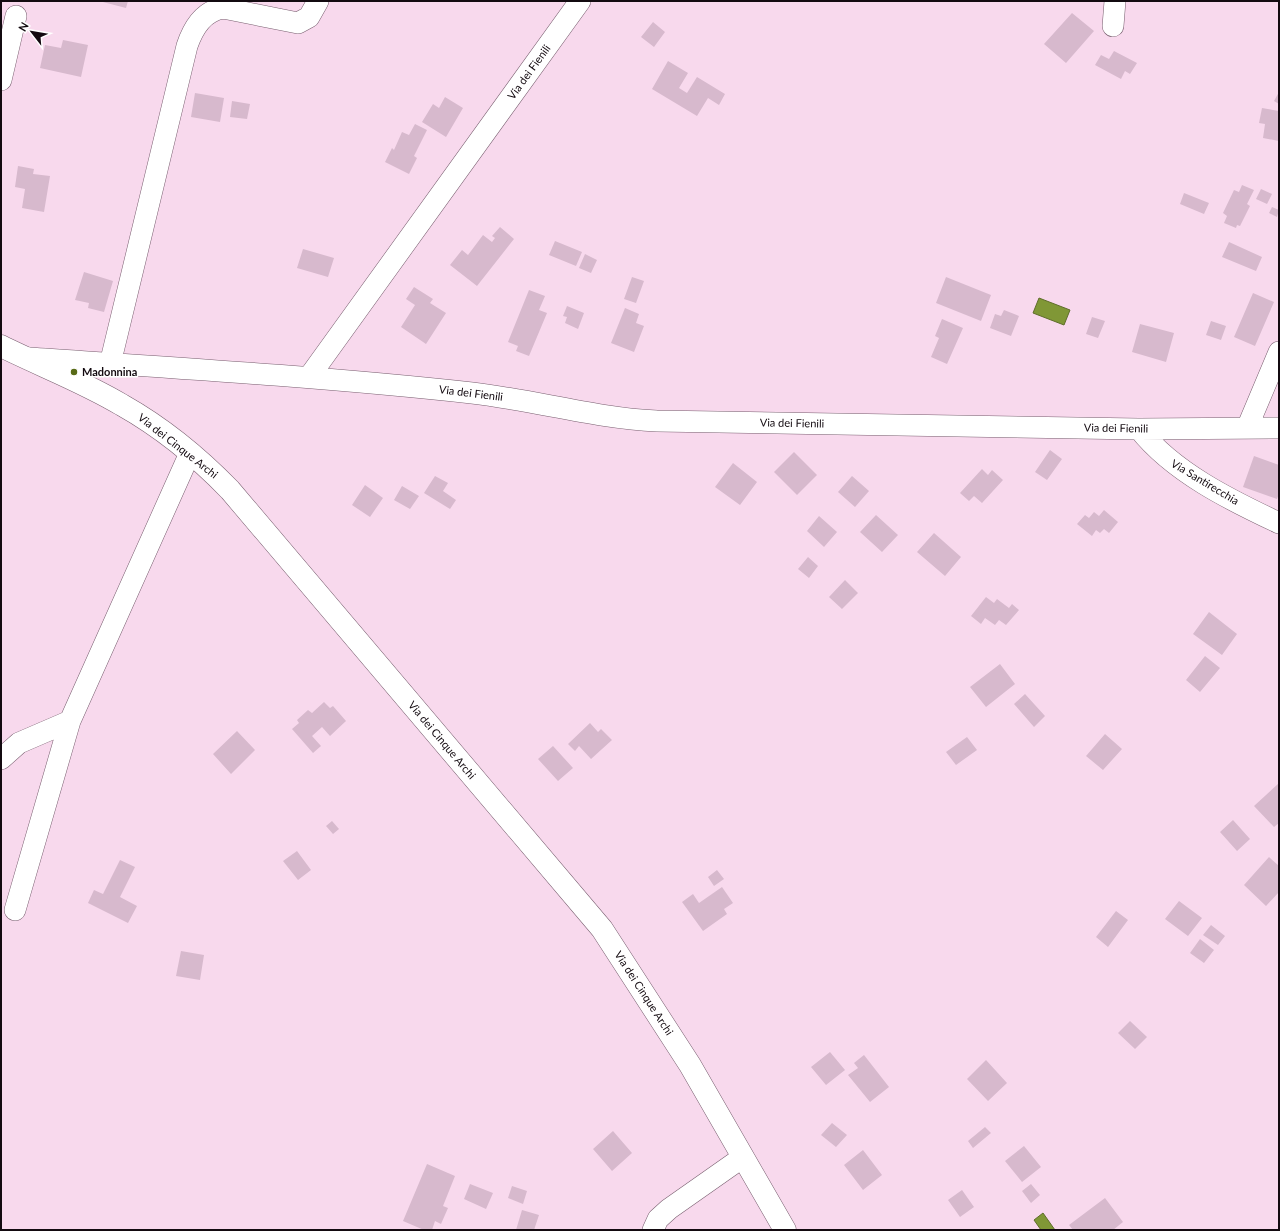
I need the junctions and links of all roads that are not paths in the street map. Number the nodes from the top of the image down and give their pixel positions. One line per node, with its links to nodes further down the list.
1 (318, 1): 10 (street)
2 (580, 1): 11 (street, Via dei Fienili)
3 (1115, 1): 5 (street)
4 (16, 16): 6 (street)
5 (1113, 26)
6 (1, 80)
7 (1, 346): 9 (main road, Via dei Cinque Archi)
8 (1279, 352): 13 (street)
9 (26, 358): 10 (street, Via dei Fienili); 15 (main road, Via dei Cinque Archi)
10 (110, 364): 11 (street, Via dei Fienili)
11 (309, 377): 12 (street, Via dei Fienili)
12 (1139, 428): 13 (street, Via dei Fienili); 16 (street, Via Santirecchia)
13 (1247, 428): 14 (street, Via dei Fienili)
14 (1279, 428)
15 (190, 453): 17 (street); 20 (main road, Via dei Cinque Archi)
16 (1279, 523)
17 (70, 721): 18 (street); 19 (street)
18 (1, 759)
19 (15, 910)
20 (744, 1158): 21 (street); 22 (main road, Via dei Cinque Archi)
21 (653, 1230)
22 (785, 1230)

